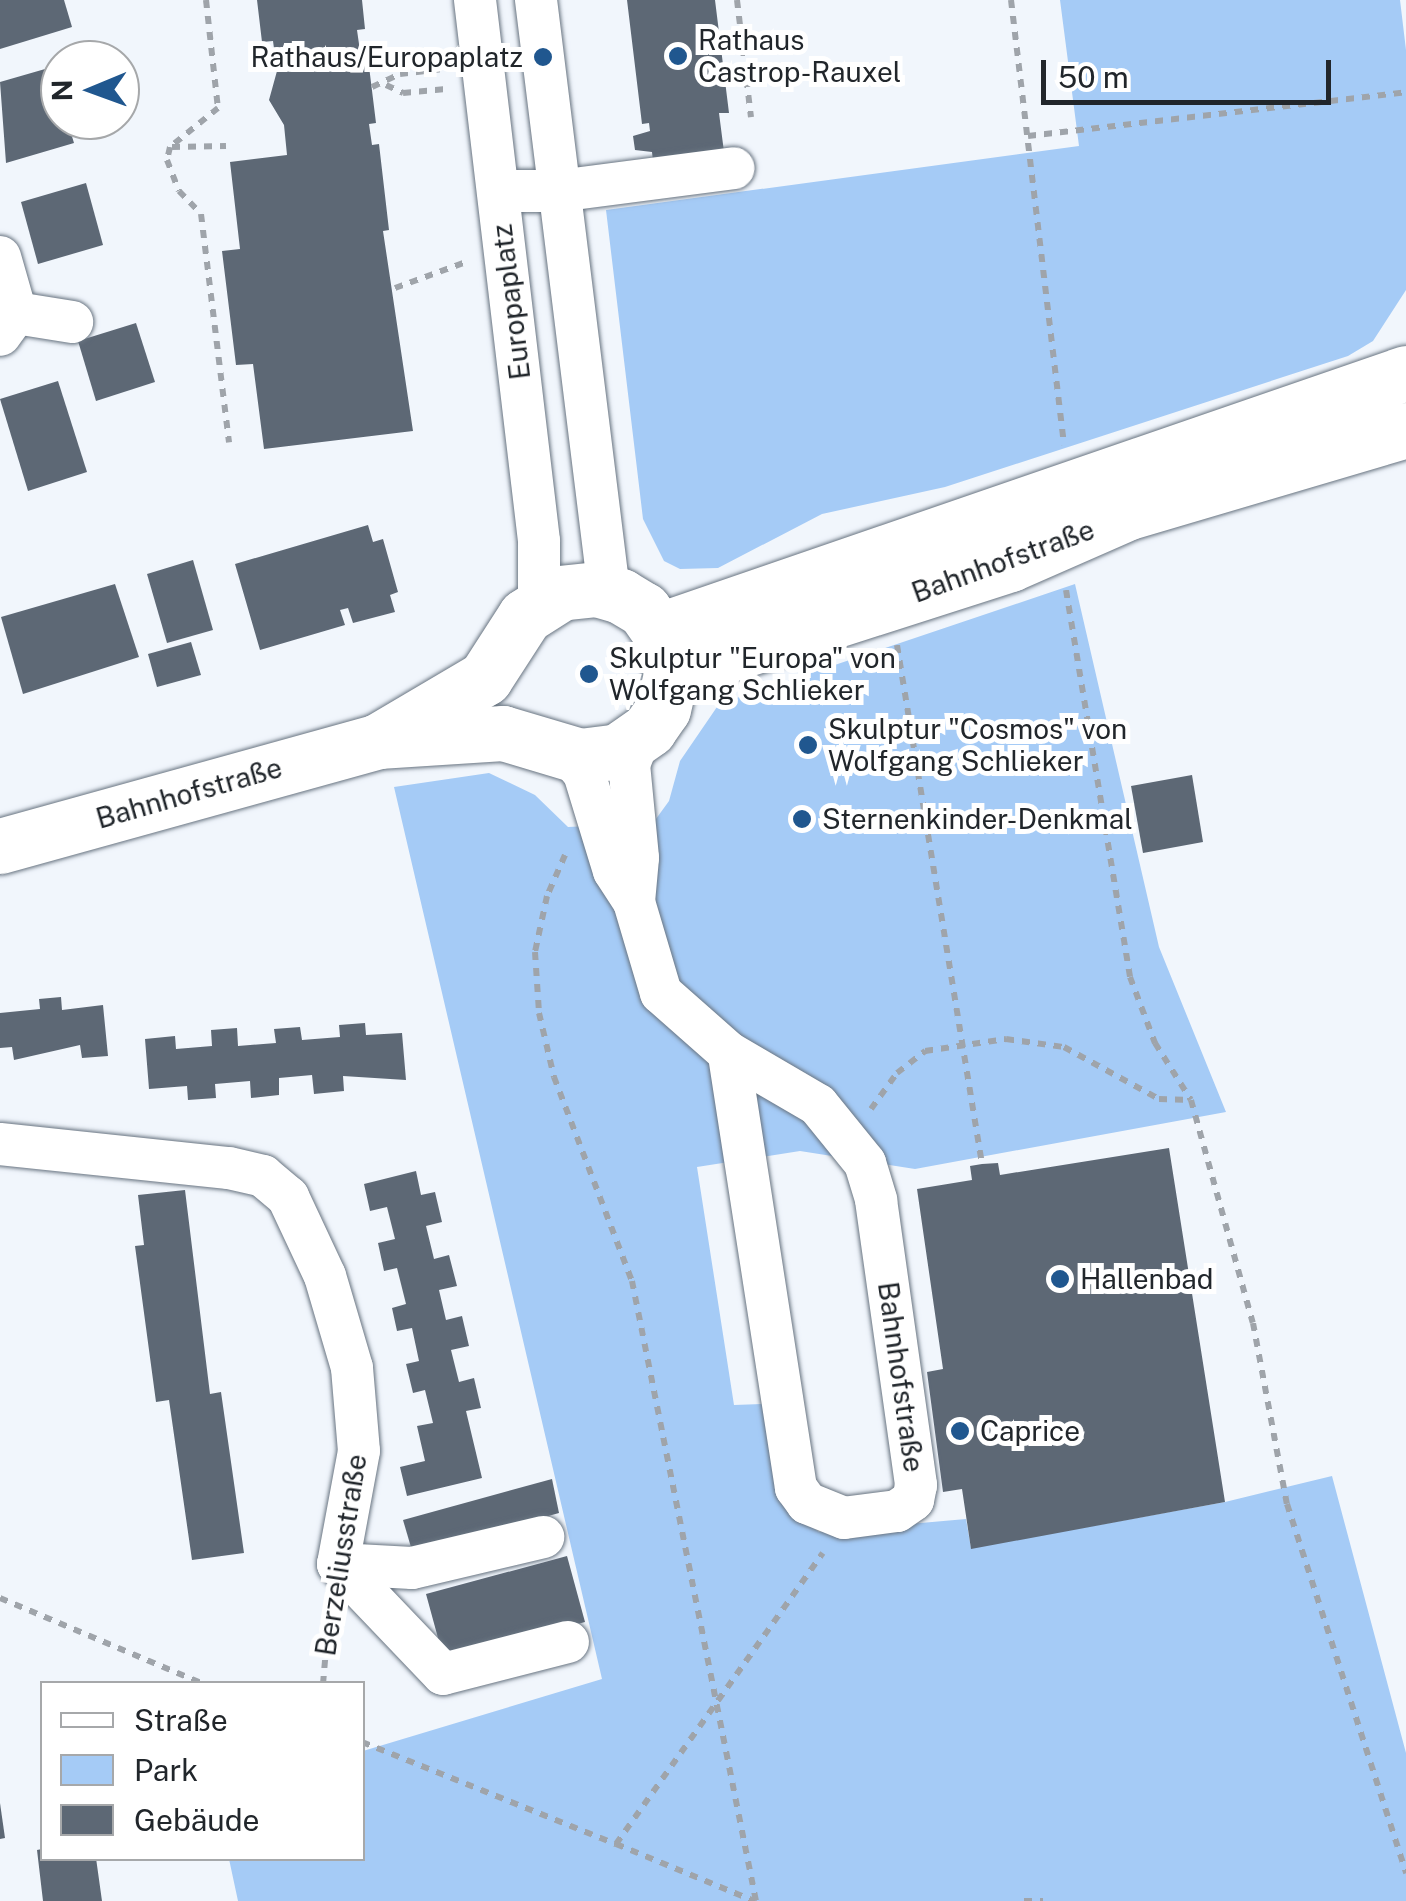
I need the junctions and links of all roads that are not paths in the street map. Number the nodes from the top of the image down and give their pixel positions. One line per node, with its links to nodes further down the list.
1 (475, 0): 4 (street, Europaplatz)
2 (536, 0): 5 (street)
3 (734, 168): 5 (street)
4 (498, 191): 5 (street); 12 (street, Europaplatz)
5 (558, 191): 11 (street)
6 (0, 257): 8 (street)
7 (72, 322): 8 (street)
8 (8, 324)
9 (1406, 372): 14 (main road, Bahnhofstraße)
10 (1406, 430): 14 (main road, Bahnhofstraße)
11 (609, 591): 12 (main road); 14 (main road)
12 (538, 604): 13 (main road, Bahnhofstraße)
13 (507, 648): 16 (main road, Bahnhofstraße); 17 (main road)
14 (666, 652): 15 (main road, Bahnhofstraße)
15 (640, 738): 17 (main road, Bahnhofstraße); 19 (street, Bahnhofstraße)
16 (378, 741): 17 (main road, Bahnhofstraße); 18 (main road, Bahnhofstraße)
17 (555, 749): 19 (street, Bahnhofstraße)
18 (0, 846)
19 (634, 902): 20 (street, Bahnhofstraße)
20 (728, 1053): 20 (street, Bahnhofstraße)
21 (0, 1144): 23 (street, Berzeliusstraße)
22 (543, 1537): 23 (street)
23 (338, 1564): 24 (street)
24 (568, 1642)

